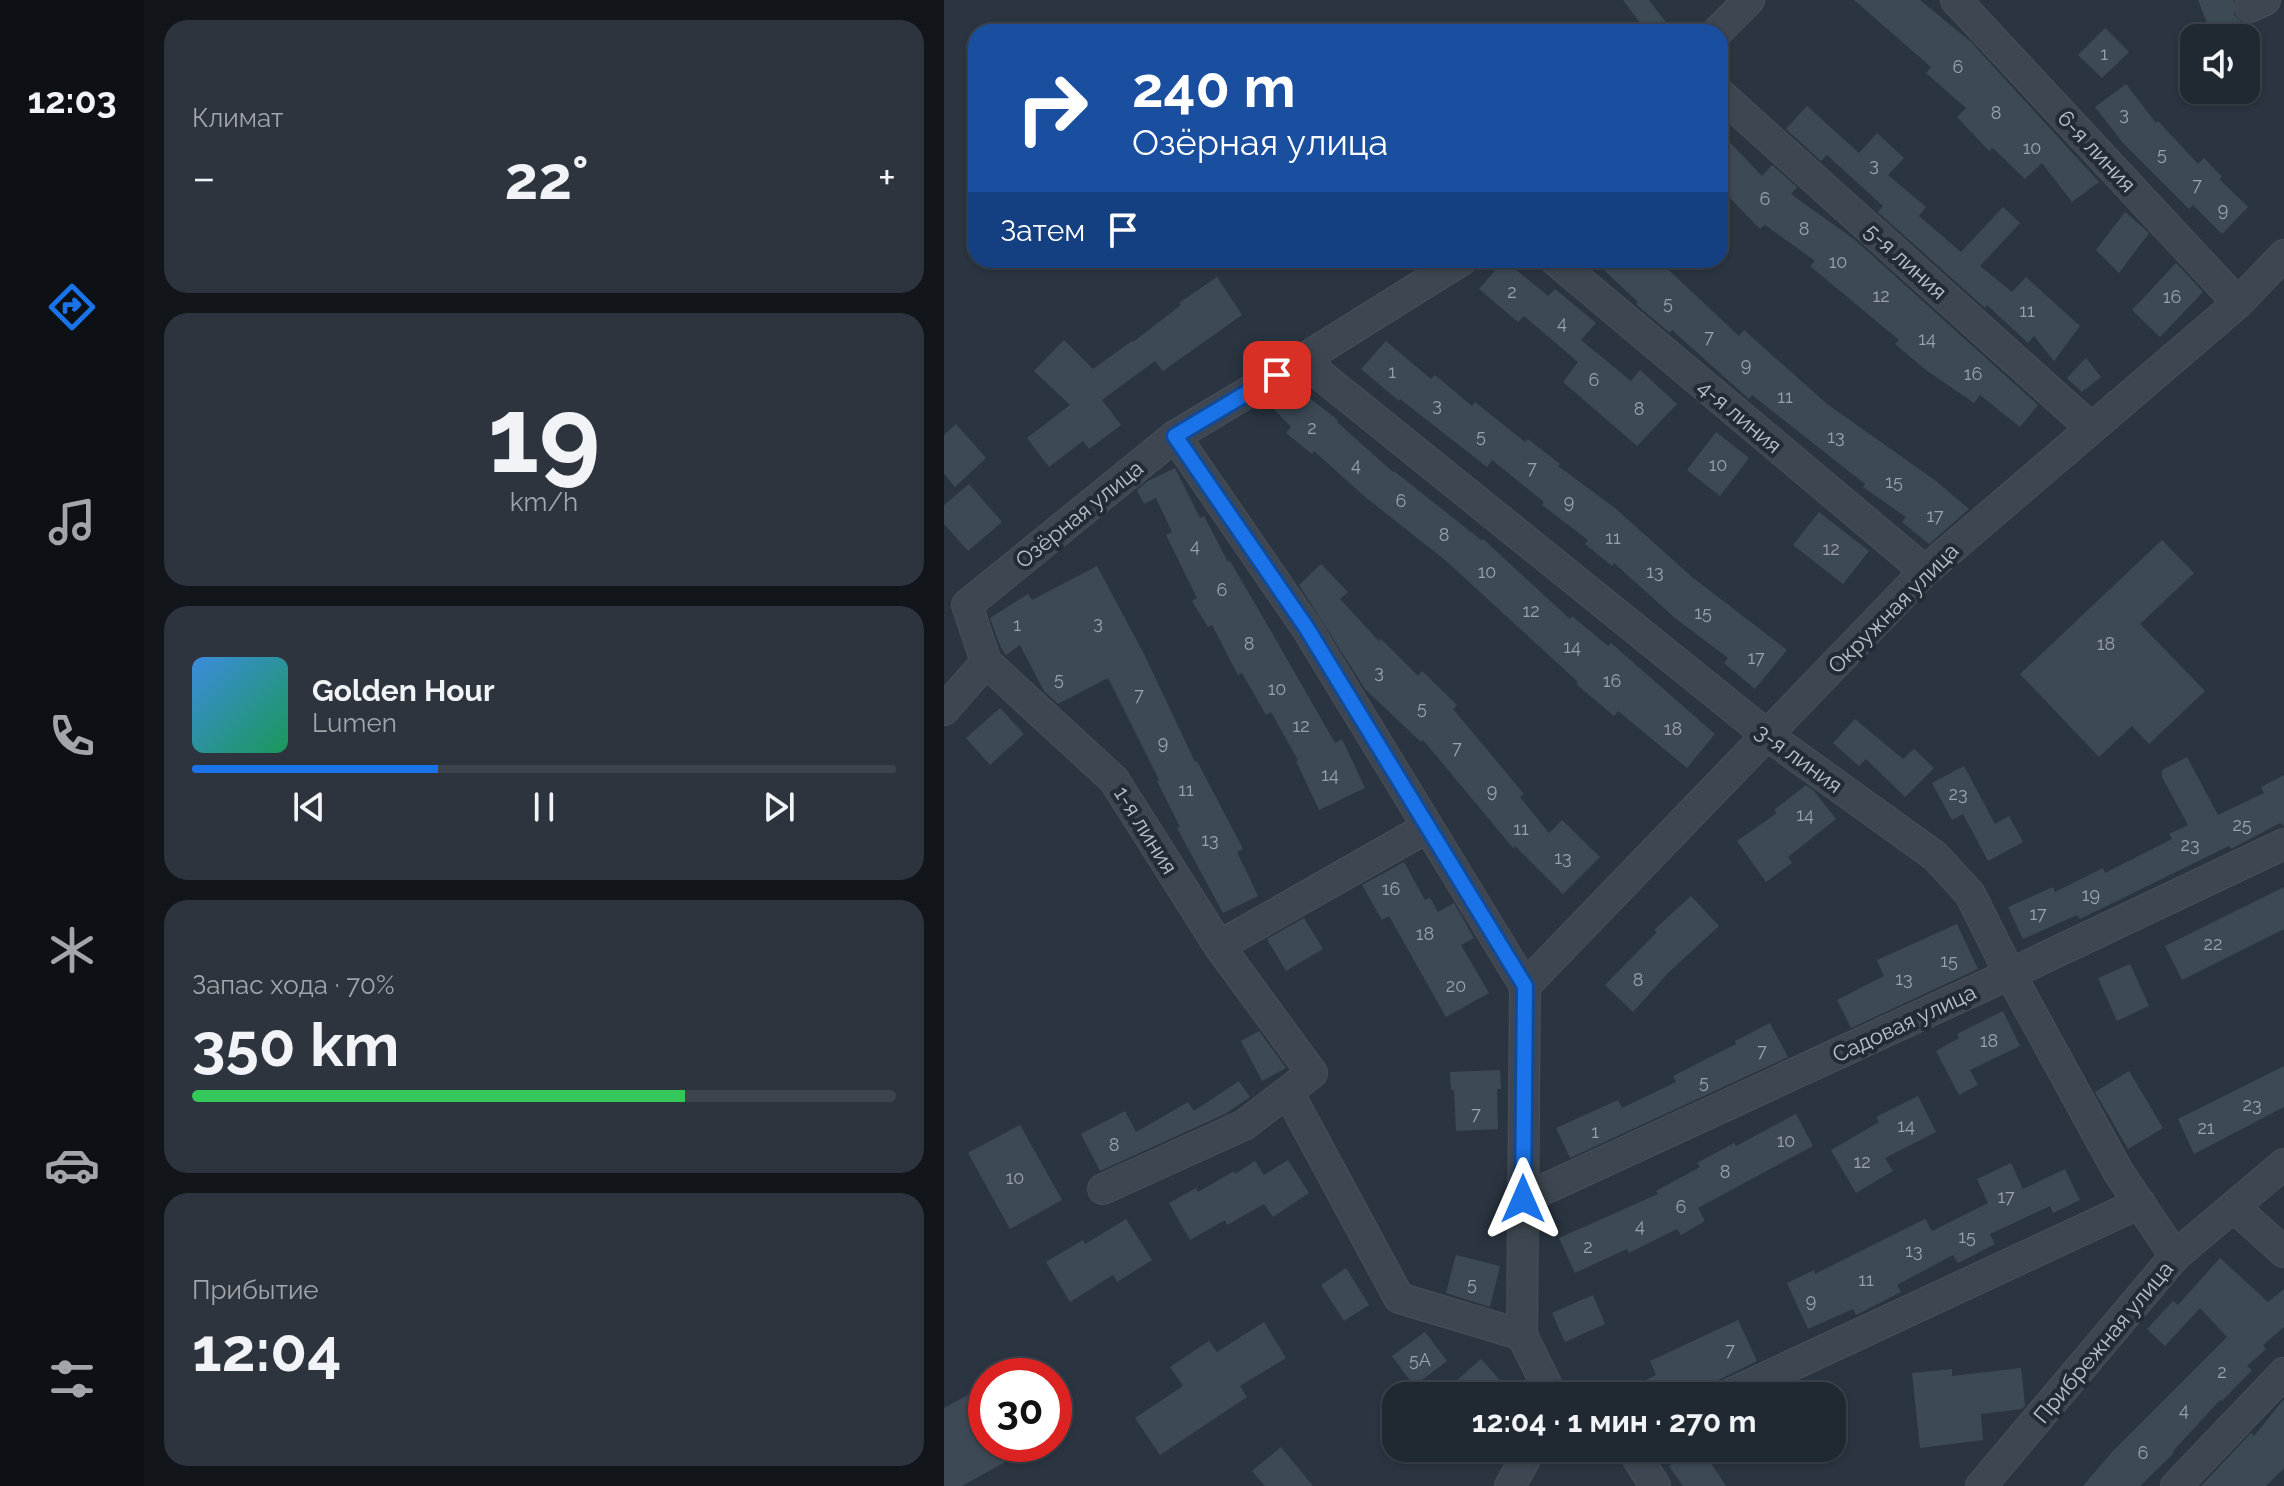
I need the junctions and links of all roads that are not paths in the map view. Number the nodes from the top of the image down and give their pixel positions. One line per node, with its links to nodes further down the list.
1 (1749, 0): 3 (street)
2 (1956, 0): 8 (street, 6-я линия)
3 (1725, 24)
4 (1728, 101): 10 (street, 5-я линия)
5 (2284, 255): 8 (street, Окружная улица)
6 (1449, 268): 9 (street, Озёрная улица)
7 (1565, 268): 12 (street, 4-я линия)
8 (2238, 303): 10 (street, Окружная улица)
9 (1302, 360): 11 (street, Озёрная улица); 15 (street, 3-я линия)
10 (2091, 428): 12 (street, Окружная улица)
11 (1175, 436): 13 (street, Озёрная улица); 16 (street)
12 (1925, 571): 15 (street, Окружная улица)
13 (986, 662): 14 (street); 18 (street, 1-я линия)
14 (944, 710)
15 (1767, 735): 19 (street, 3-я линия); 20 (street, Окружная улица)
16 (1428, 827): 18 (street); 20 (street)
17 (2284, 844): 19 (street, Садовая улица)
18 (1219, 946): 21 (street, 1-я линия)
19 (2010, 974): 24 (street, Садовая улица); 25 (street, 3-я линия)
20 (1525, 986): 24 (street)
21 (1288, 1092): 23 (street); 29 (street)
22 (2284, 1164): 26 (street, Прибрежная улица)
23 (1103, 1189)
24 (1523, 1199): 29 (street)
25 (2140, 1203): 28 (street, 3-я линия); 32 (street)
26 (2234, 1207): 27 (street); 28 (street, Прибрежная улица)
27 (2284, 1252)
28 (2175, 1256): 37 (street, Прибрежная улица)
29 (1522, 1335): 31 (street)
30 (2284, 1373): 38 (street)
31 (1545, 1382)
32 (1756, 1382)
33 (1523, 1462): 35 (street)
34 (1640, 1462): 36 (street)
35 (1510, 1486)
36 (1655, 1486)
37 (1981, 1486)
38 (2176, 1486)

